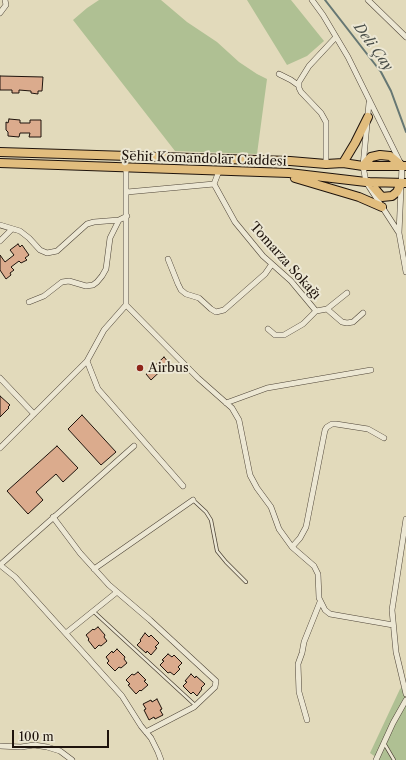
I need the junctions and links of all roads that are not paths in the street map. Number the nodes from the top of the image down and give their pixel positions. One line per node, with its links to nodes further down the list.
1 (5, 0): 4 (street)
2 (312, 0): 5 (street)
3 (368, 0): 6 (street)
4 (0, 13)
5 (336, 37): 8 (street); 9 (street)
6 (406, 37)
7 (279, 74): 8 (street)
8 (298, 85): 13 (street)
9 (369, 102): 10 (street); 16 (street)
10 (368, 117): 14 (main road); 15 (street)
11 (0, 152): 13 (main road, Şehit Komandolar Caddesi)
12 (0, 163): 17 (main road, Şehit Komandolar Caddesi)
13 (326, 164): 14 (main road, Şehit Komandolar Caddesi)
14 (342, 164): 15 (main road, Şehit Komandolar Caddesi)
15 (363, 166): 16 (main road, Şehit Komandolar Caddesi); 20 (street)
16 (404, 166): 21 (street)
17 (126, 168): 18 (main road, Şehit Komandolar Caddesi); 23 (street)
18 (219, 171): 19 (main road, Şehit Komandolar Caddesi); 22 (street)
19 (274, 173): 20 (main road, Şehit Komandolar Caddesi); 24 (main road)
20 (367, 182): 21 (main road, Şehit Komandolar Caddesi); 21 (main road); 24 (street)
21 (404, 183): 29 (street)
22 (214, 184): 23 (street); 32 (street, Tomarza Sokağı)
23 (127, 192): 25 (street)
24 (382, 207): 29 (street)
25 (127, 216): 26 (street); 36 (street)
26 (119, 220): 28 (street); 35 (street)
27 (0, 225): 28 (street)
28 (12, 229): 30 (street)
29 (399, 233): 33 (street)
30 (0, 241)
31 (168, 259): 32 (street)
32 (272, 264): 38 (street, Tomarza Sokağı)
33 (406, 272)
34 (347, 293): 37 (street)
35 (29, 302)
36 (126, 305): 41 (street); 44 (street)
37 (327, 309): 38 (street); 39 (street)
38 (316, 311): 40 (street)
39 (363, 313)
40 (268, 329)
41 (87, 361): 45 (street); 49 (street)
42 (371, 370): 44 (street)
43 (0, 378): 45 (street)
44 (226, 403): 53 (street)
45 (34, 414): 48 (street)
46 (384, 438): 53 (street)
47 (134, 446): 51 (street)
48 (0, 448)
49 (183, 486)
50 (193, 500): 55 (street); 56 (lane)
51 (53, 517): 54 (street); 55 (street)
52 (406, 519): 60 (street)
53 (292, 547): 58 (street)
54 (0, 565): 61 (street)
55 (94, 569): 57 (street)
56 (246, 582)
57 (117, 592): 59 (street); 64 (street)
58 (320, 602): 60 (street); 65 (street)
59 (93, 611): 61 (street); 64 (lane)
60 (393, 625): 62 (street)
61 (66, 633): 66 (street)
62 (406, 694)
63 (406, 700): 67 (street)
64 (196, 706): 66 (street)
65 (307, 720)
66 (146, 732): 70 (street)
67 (384, 742): 71 (street); 72 (lane)
68 (0, 746): 69 (street)
69 (72, 760)
70 (161, 760)
71 (376, 760)
72 (394, 760)

